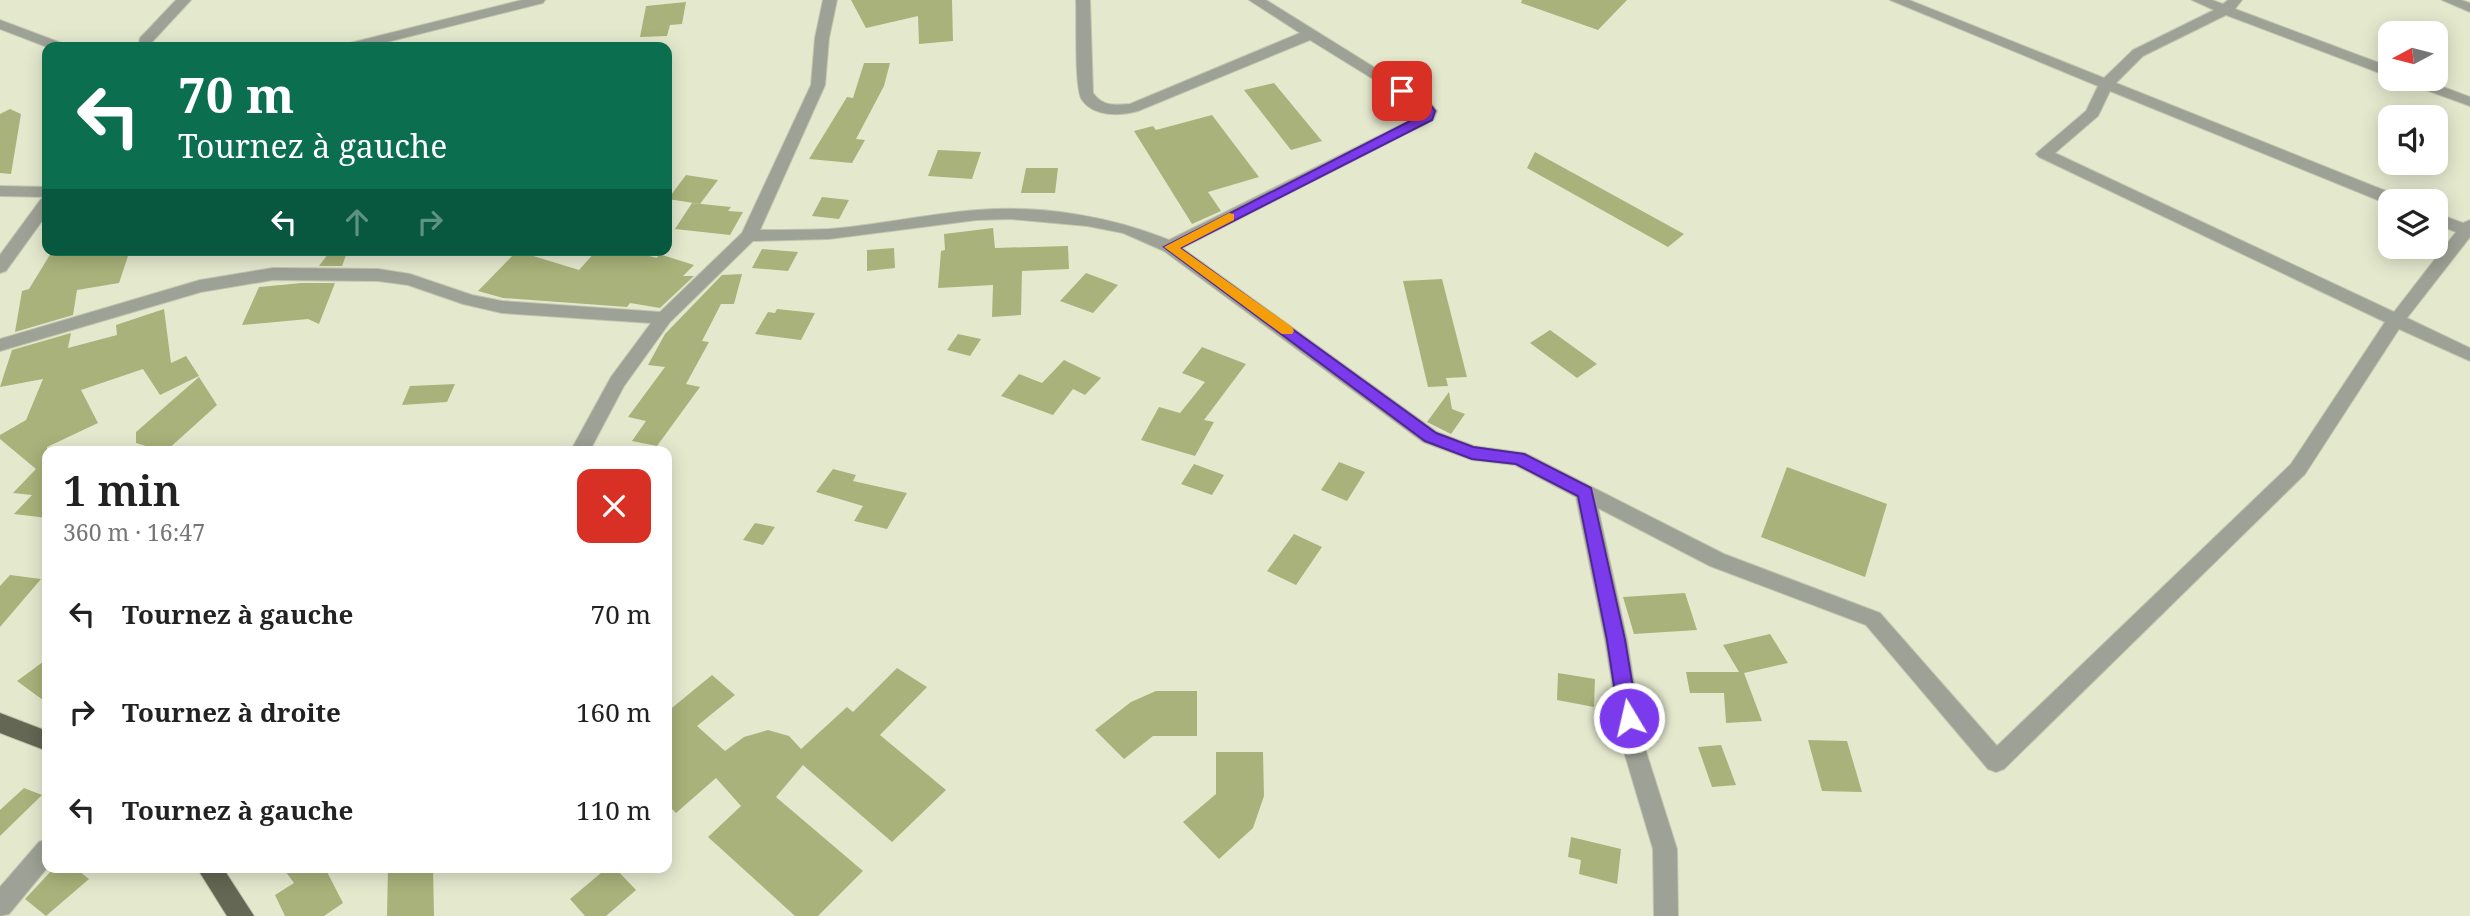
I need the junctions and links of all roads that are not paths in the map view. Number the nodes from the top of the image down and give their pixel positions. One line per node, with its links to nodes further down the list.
1 (184, 0): 14 (street)
2 (538, 0): 15 (street)
3 (830, 0): 26 (street)
4 (1083, 0): 12 (street)
5 (1256, 0): 12 (street)
6 (1897, 0): 17 (street)
7 (2199, 0): 9 (street)
8 (2449, 0): 10 (street)
9 (2230, 5): 16 (street); 17 (street)
10 (2470, 8)
11 (0, 24): 13 (street)
12 (1311, 34): 27 (street)
13 (45, 42)
14 (145, 42)
15 (371, 42)
16 (2378, 67)
17 (2106, 84): 22 (street); 30 (street)
18 (2441, 91): 19 (street)
19 (2470, 102)
20 (0, 191): 21 (street)
21 (42, 192)
22 (2378, 194)
23 (42, 210): 28 (street)
24 (2448, 222): 25 (street)
25 (2469, 229): 30 (street)
26 (749, 236): 27 (street); 29 (street)
27 (1170, 247): 34 (street)
28 (0, 267)
29 (664, 318): 31 (street); 33 (street)
30 (2396, 321): 32 (street); 34 (street)
31 (0, 345)
32 (2470, 355)
33 (582, 446)
34 (1585, 492): 41 (street)
35 (0, 723): 36 (main road)
36 (42, 739)
37 (42, 856): 39 (street)
38 (212, 873): 40 (main road)
39 (0, 906)
40 (242, 916)
41 (1666, 916)

